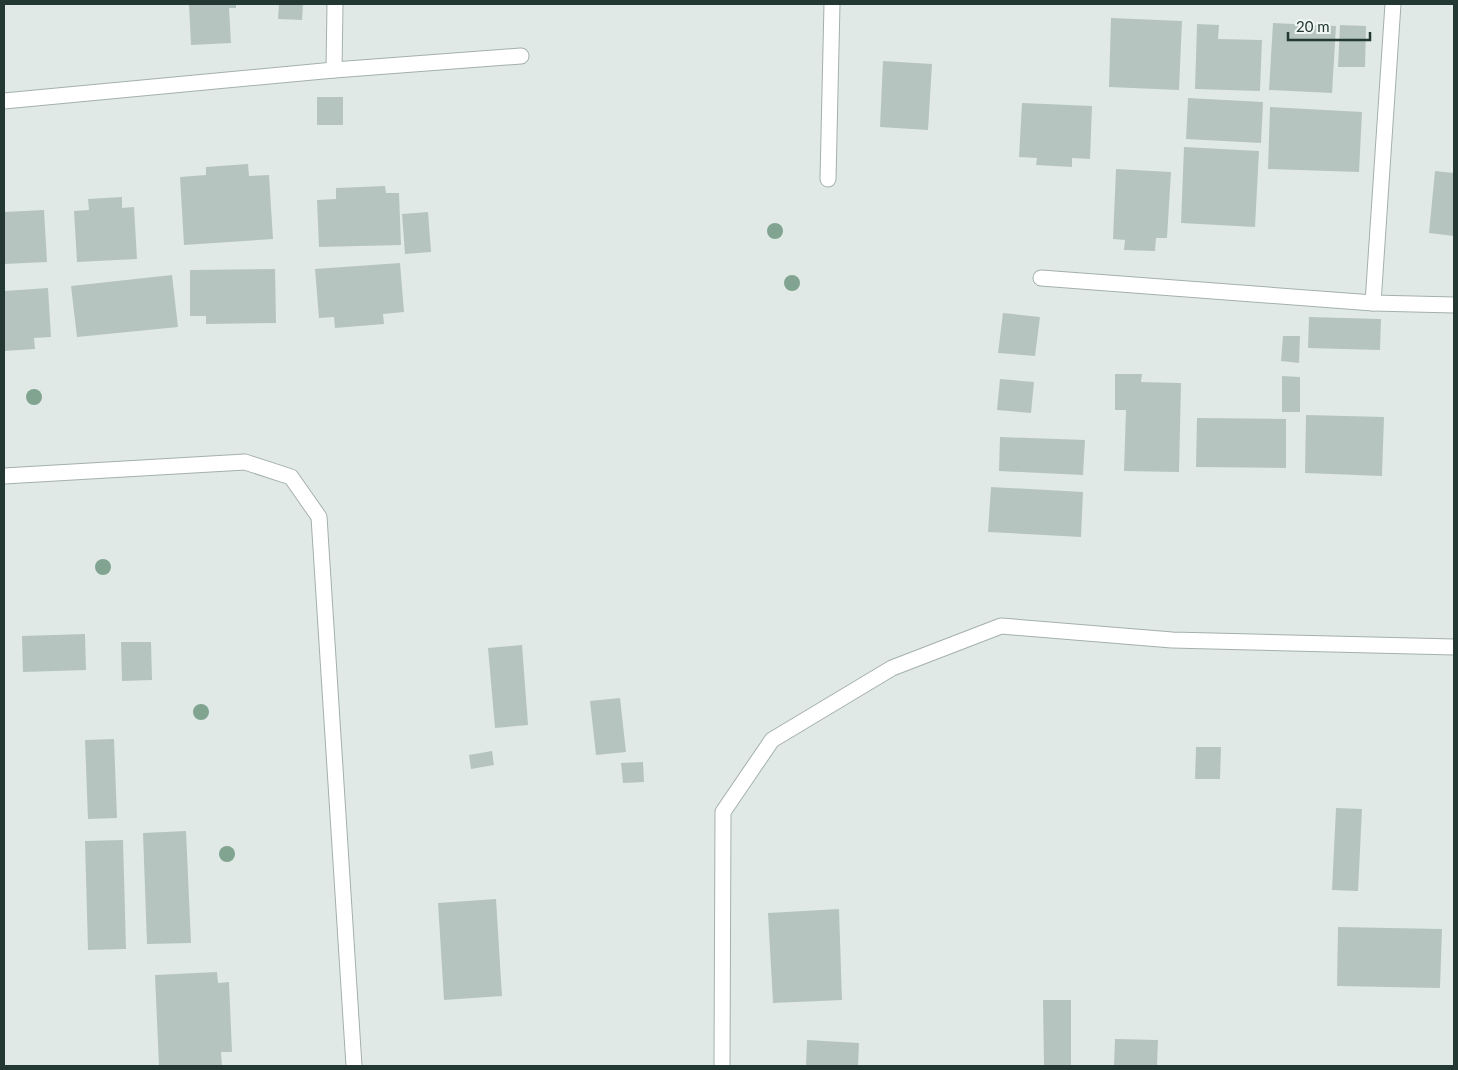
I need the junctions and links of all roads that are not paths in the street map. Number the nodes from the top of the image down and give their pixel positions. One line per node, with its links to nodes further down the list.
1 (335, 4): 5 (street)
2 (832, 4): 7 (street)
3 (1394, 4): 9 (street)
4 (521, 56): 5 (street)
5 (334, 70): 6 (street)
6 (4, 100)
7 (828, 179)
8 (1041, 278): 9 (street)
9 (1373, 303): 10 (street)
10 (1454, 305)
11 (4, 476): 13 (street)
12 (1454, 647): 14 (street)
13 (354, 1066)
14 (722, 1066)

